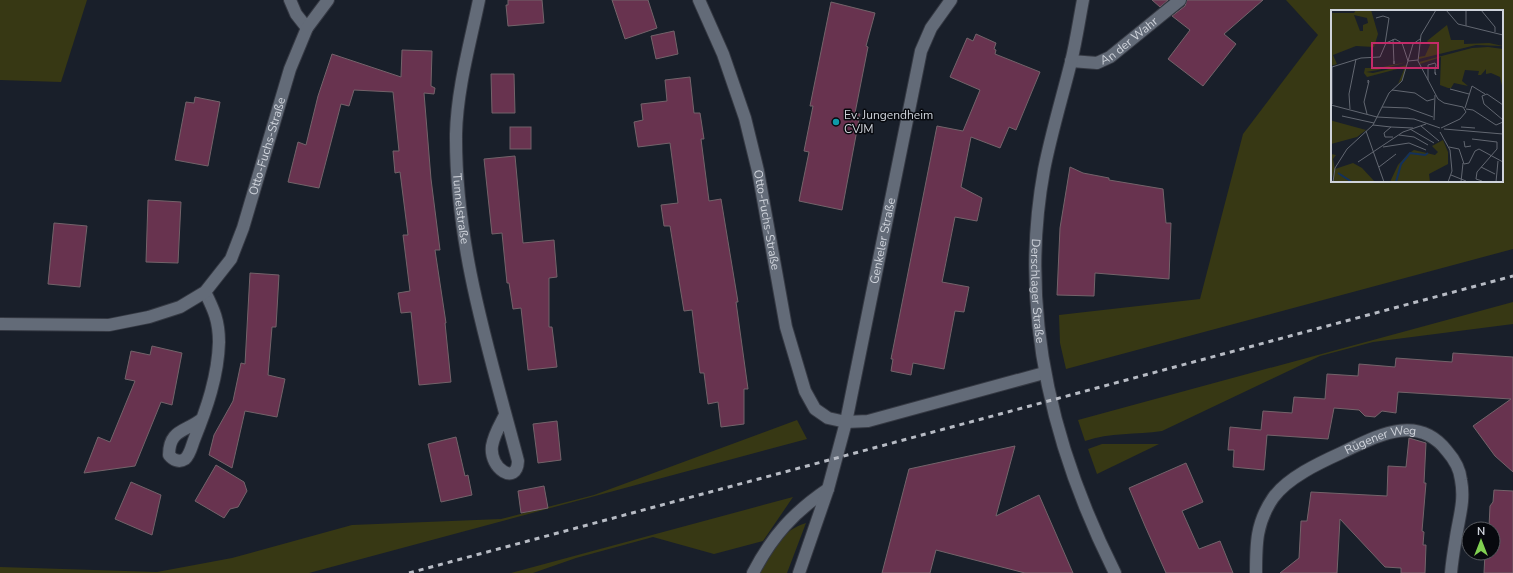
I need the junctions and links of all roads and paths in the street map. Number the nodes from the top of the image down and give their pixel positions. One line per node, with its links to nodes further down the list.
1 (290, 0): 8 (street)
2 (328, 0): 8 (street, Otto-Fuchs-Straße)
3 (479, 0): 13 (street, Tunnelstraße)
4 (699, 0): 15 (street, Otto-Fuchs-Straße)
5 (951, 0): 15 (street, Genkeler Straße)
6 (1084, 0): 9 (street, Derschlager Straße)
7 (1180, 0): 9 (street, An der Wahr)
8 (307, 28): 10 (street, Otto-Fuchs-Straße)
9 (1071, 61): 12 (street, Derschlager Straße)
10 (205, 292): 11 (street, Otto-Fuchs-Straße); 14 (street)
11 (0, 324)
12 (1044, 373): 15 (street, Otto-Fuchs-Straße); 19 (street, Derschlager Straße)
13 (506, 414)
14 (202, 419)
15 (846, 422): 16 (street, Genkeler Straße)
16 (828, 489): 17 (street); 18 (street, Genkeler Straße)
17 (753, 573)
18 (799, 573)
19 (1115, 573)
20 (1256, 573): 21 (street, Rügener Weg)
21 (1451, 573)

